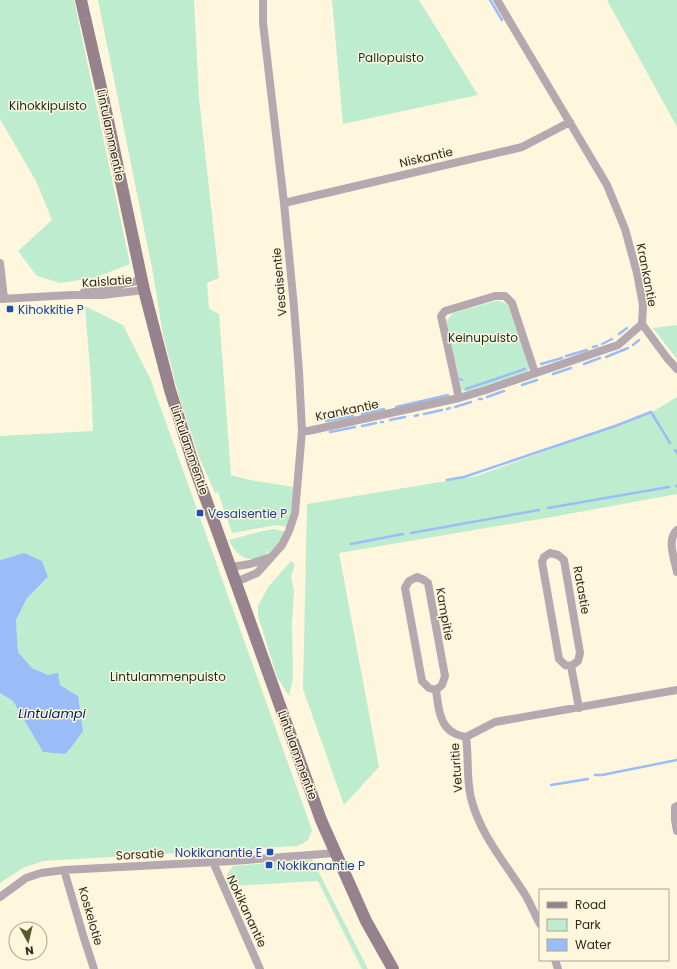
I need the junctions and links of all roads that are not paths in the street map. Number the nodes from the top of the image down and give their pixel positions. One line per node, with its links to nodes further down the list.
1 (81, 0): 7 (street, Lintulammentie)
2 (262, 0): 5 (street, Vesaisentie)
3 (497, 0): 4 (street, Krankantie)
4 (570, 122): 5 (street, Niskantie); 9 (street, Krankantie)
5 (284, 203): 13 (street, Vesaisentie)
6 (0, 263): 8 (street)
7 (143, 285): 8 (street, Kaislatie); 16 (street, Lintulammentie)
8 (2, 299)
9 (642, 324): 10 (street); 11 (street, Krankantie)
10 (677, 369)
11 (535, 373): 12 (street, Krankantie); 12 (street)
12 (460, 398): 13 (street, Krankantie)
13 (302, 431): 15 (street, Vesaisentie)
14 (677, 530): 17 (street)
15 (272, 557): 16 (street); 18 (street, Vesaisentie)
16 (231, 567): 18 (street, Lintulammentie)
17 (677, 572)
18 (236, 582): 26 (street, Lintulammentie)
19 (571, 666): 19 (street, Ratastie); 22 (street)
20 (436, 690): 20 (street, Kampitie); 23 (street)
21 (677, 690): 22 (street, Veturitie)
22 (580, 708): 23 (street, Veturitie)
23 (466, 737): 30 (street, Veturitie)
24 (677, 806): 25 (street)
25 (677, 831)
26 (335, 852): 27 (street, Sorsatie); 33 (street, Lintulammentie)
27 (213, 862): 28 (street, Sorsatie); 32 (street, Nokikanantie)
28 (64, 870): 29 (street, Sorsatie); 31 (street, Koskelotie)
29 (0, 897)
30 (539, 922)
31 (94, 969)
32 (260, 969)
33 (393, 969)

